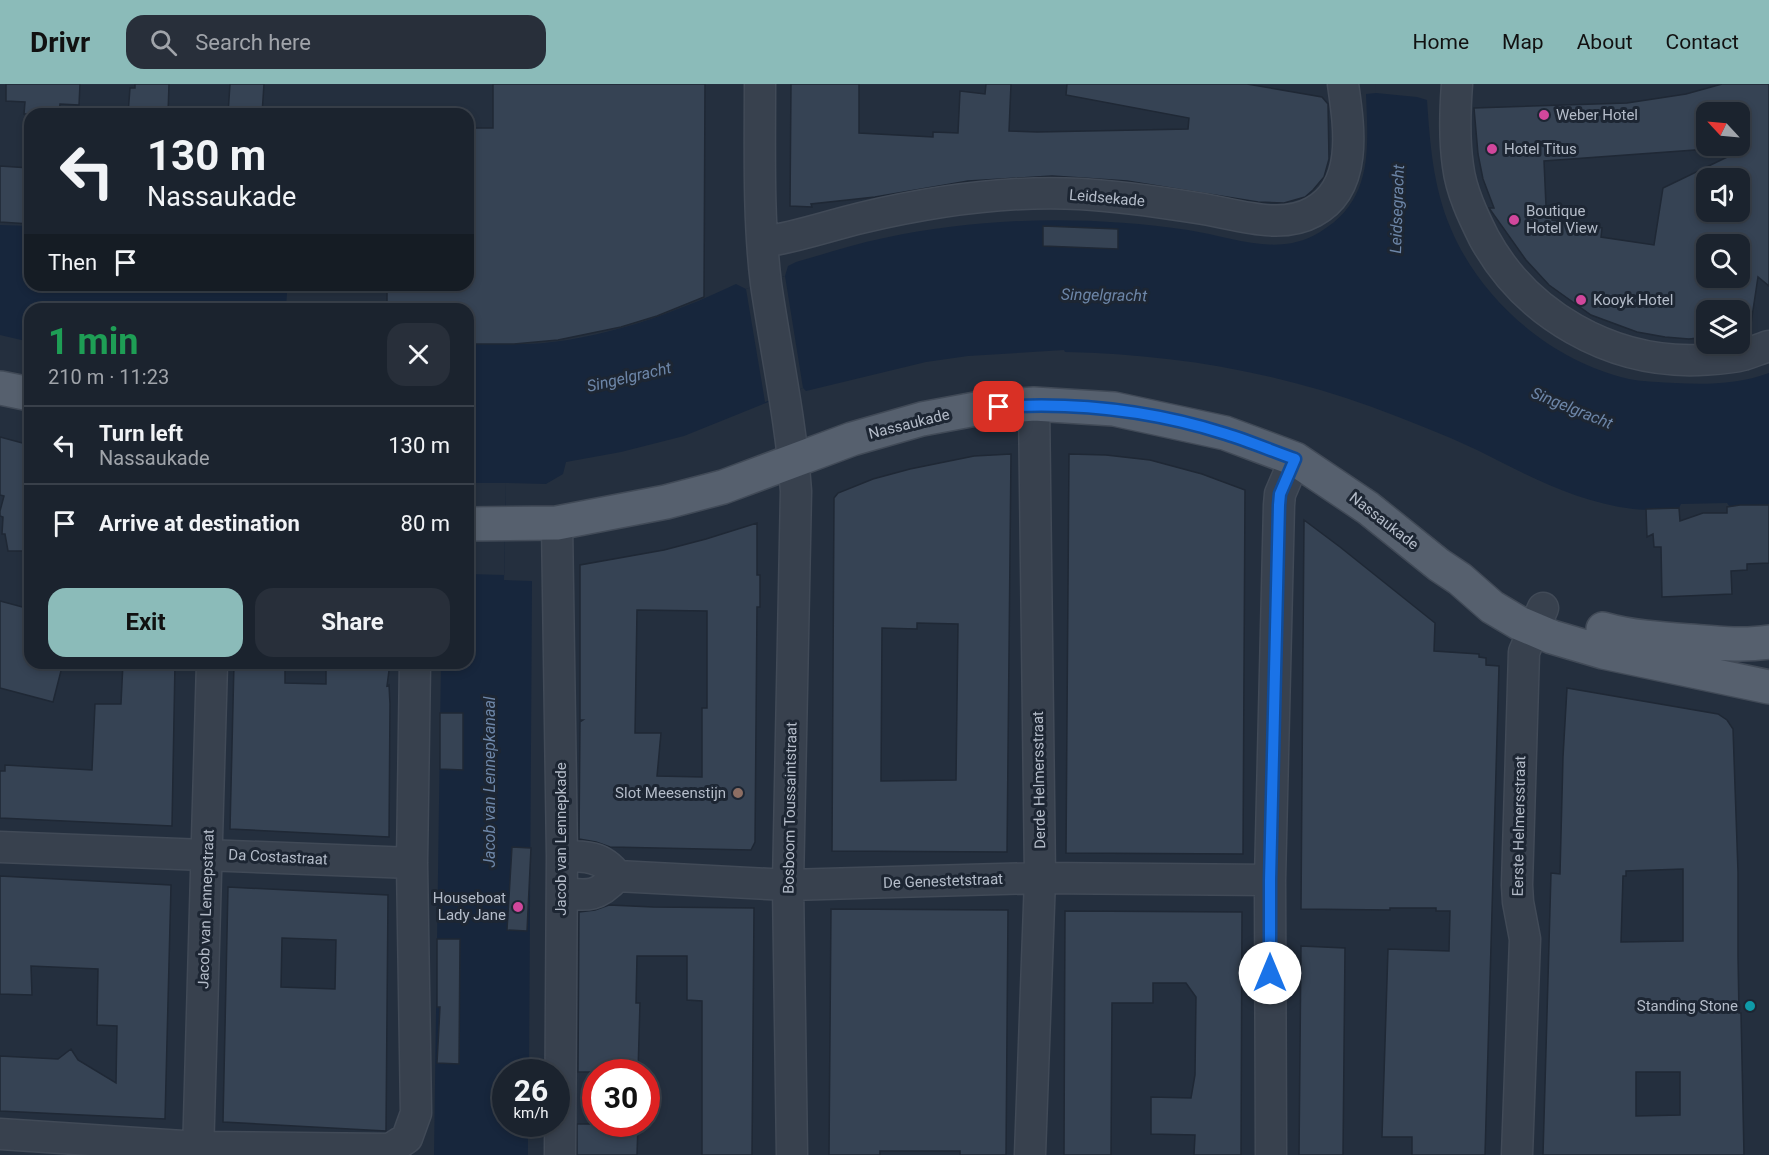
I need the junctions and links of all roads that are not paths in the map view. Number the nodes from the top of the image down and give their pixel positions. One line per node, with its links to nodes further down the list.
1 (760, 84): 4 (street, Bosboom Toussaintstraat)
2 (1343, 84): 4 (street, Leidsekade)
3 (1457, 84): 5 (street)
4 (764, 242): 10 (street, Bosboom Toussaintstraat)
5 (1769, 346)
6 (0, 388): 7 (main road)
7 (24, 393)
8 (1034, 404): 9 (main road, Nassaukade); 10 (main road, Nassaukade); 23 (street, Derde Helmersstraat)
9 (1295, 459): 13 (main road, Nassaukade); 24 (street)
10 (794, 460): 12 (main road, Nassaukade); 25 (street, Bosboom Toussaintstraat)
11 (474, 524): 12 (main road, Nassaukade)
12 (550, 524): 20 (street, Jacob van Lennepkade)
13 (1538, 619): 14 (main road, Nassaukade); 17 (main road, Nassaukade); 33 (street, Eerste Helmersstraat)
14 (1769, 642)
15 (212, 669): 19 (street, Jacob van Lennepstraat)
16 (415, 669): 21 (street)
17 (1769, 687)
18 (0, 847): 19 (street, Da Costastraat)
19 (208, 854): 21 (street, Da Costastraat); 28 (street, Jacob van Lennepstraat)
20 (562, 856): 22 (street); 26 (street, Jacob van Lennepkade)
21 (412, 863): 28 (street)
22 (617, 876): 25 (street, De Genestetstraat); 26 (street)
23 (1040, 878): 24 (street, De Genestetstraat); 25 (street, De Genestetstraat); 31 (street, Derde Helmersstraat)
24 (1270, 880): 32 (street)
25 (788, 885): 30 (street, Bosboom Toussaintstraat)
26 (562, 892): 29 (street, Jacob van Lennepkade)
27 (0, 1134): 28 (street)
28 (198, 1151)
29 (560, 1155)
30 (792, 1155)
31 (1030, 1155)
32 (1271, 1155)
33 (1517, 1155)

